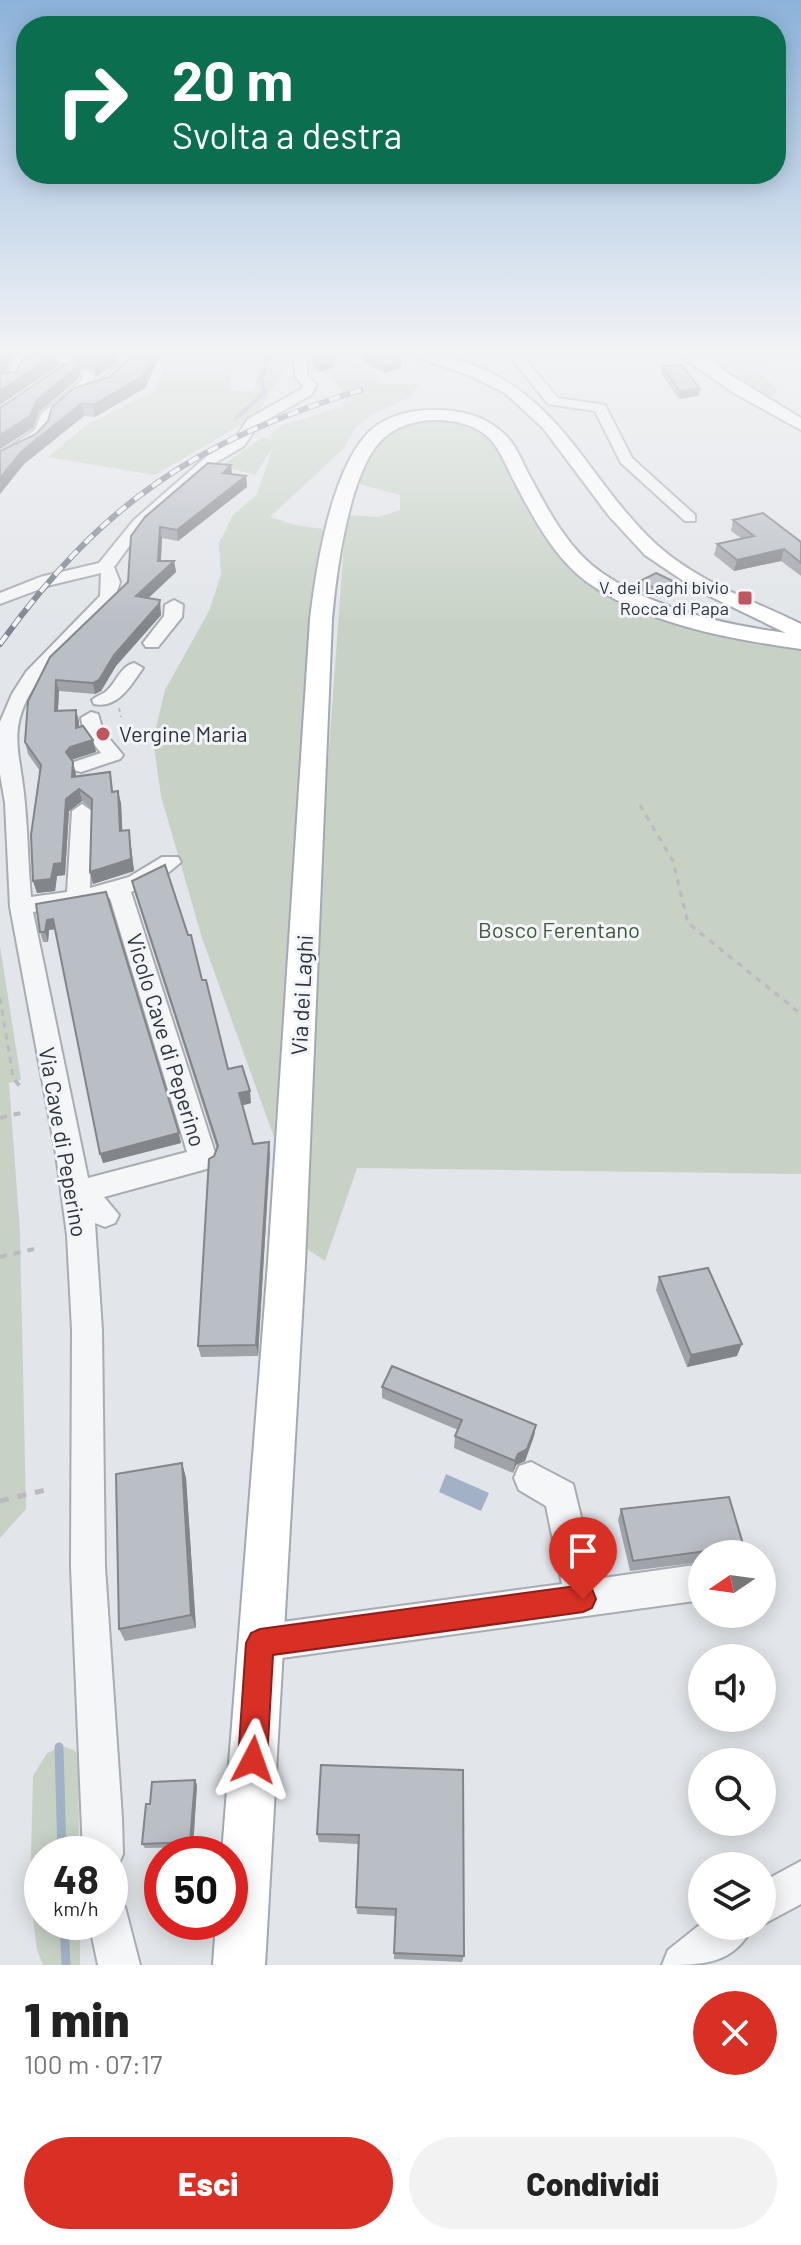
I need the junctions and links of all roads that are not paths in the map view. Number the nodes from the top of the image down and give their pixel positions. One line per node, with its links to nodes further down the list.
1 (26, 444): 7 (street)
2 (238, 444): 9 (street, Via Cave di Peperino)
3 (370, 444): 31 (main road, Via dei Laghi)
4 (503, 444): 13 (main road, Via dei Laghi)
5 (563, 444): 12 (main road)
6 (618, 444): 8 (street)
7 (0, 459)
8 (690, 518)
9 (105, 567): 10 (street); 25 (street, Via Cave di Peperino)
10 (0, 599)
11 (174, 605): 17 (street)
12 (738, 613): 13 (main road, Via dei Laghi); 14 (main road); 16 (main road, Via dei Laghi)
13 (684, 615): 18 (main road, Via dei Laghi)
14 (766, 615): 15 (main road); 16 (main road)
15 (801, 624)
16 (801, 632)
17 (152, 643)
18 (801, 643)
19 (134, 668): 20 (street)
20 (81, 766)
21 (82, 811): 24 (street)
22 (170, 862): 23 (street)
23 (118, 887): 24 (street); 26 (street, Vicolo Cave di Peperino)
24 (78, 898): 25 (street)
25 (21, 906): 26 (street, Via Cave di Peperino)
26 (77, 1198): 27 (street); 32 (street, Via Cave di Peperino)
27 (105, 1215)
28 (531, 1478): 30 (street)
29 (688, 1584): 30 (street)
30 (583, 1599): 31 (street)
31 (260, 1643): 38 (main road, Via dei Laghi)
32 (103, 1836)
33 (801, 1881): 34 (street)
34 (776, 1896)
35 (114, 1940): 37 (street)
36 (714, 1940): 39 (street)
37 (119, 1965)
38 (239, 1965)
39 (683, 1965)

